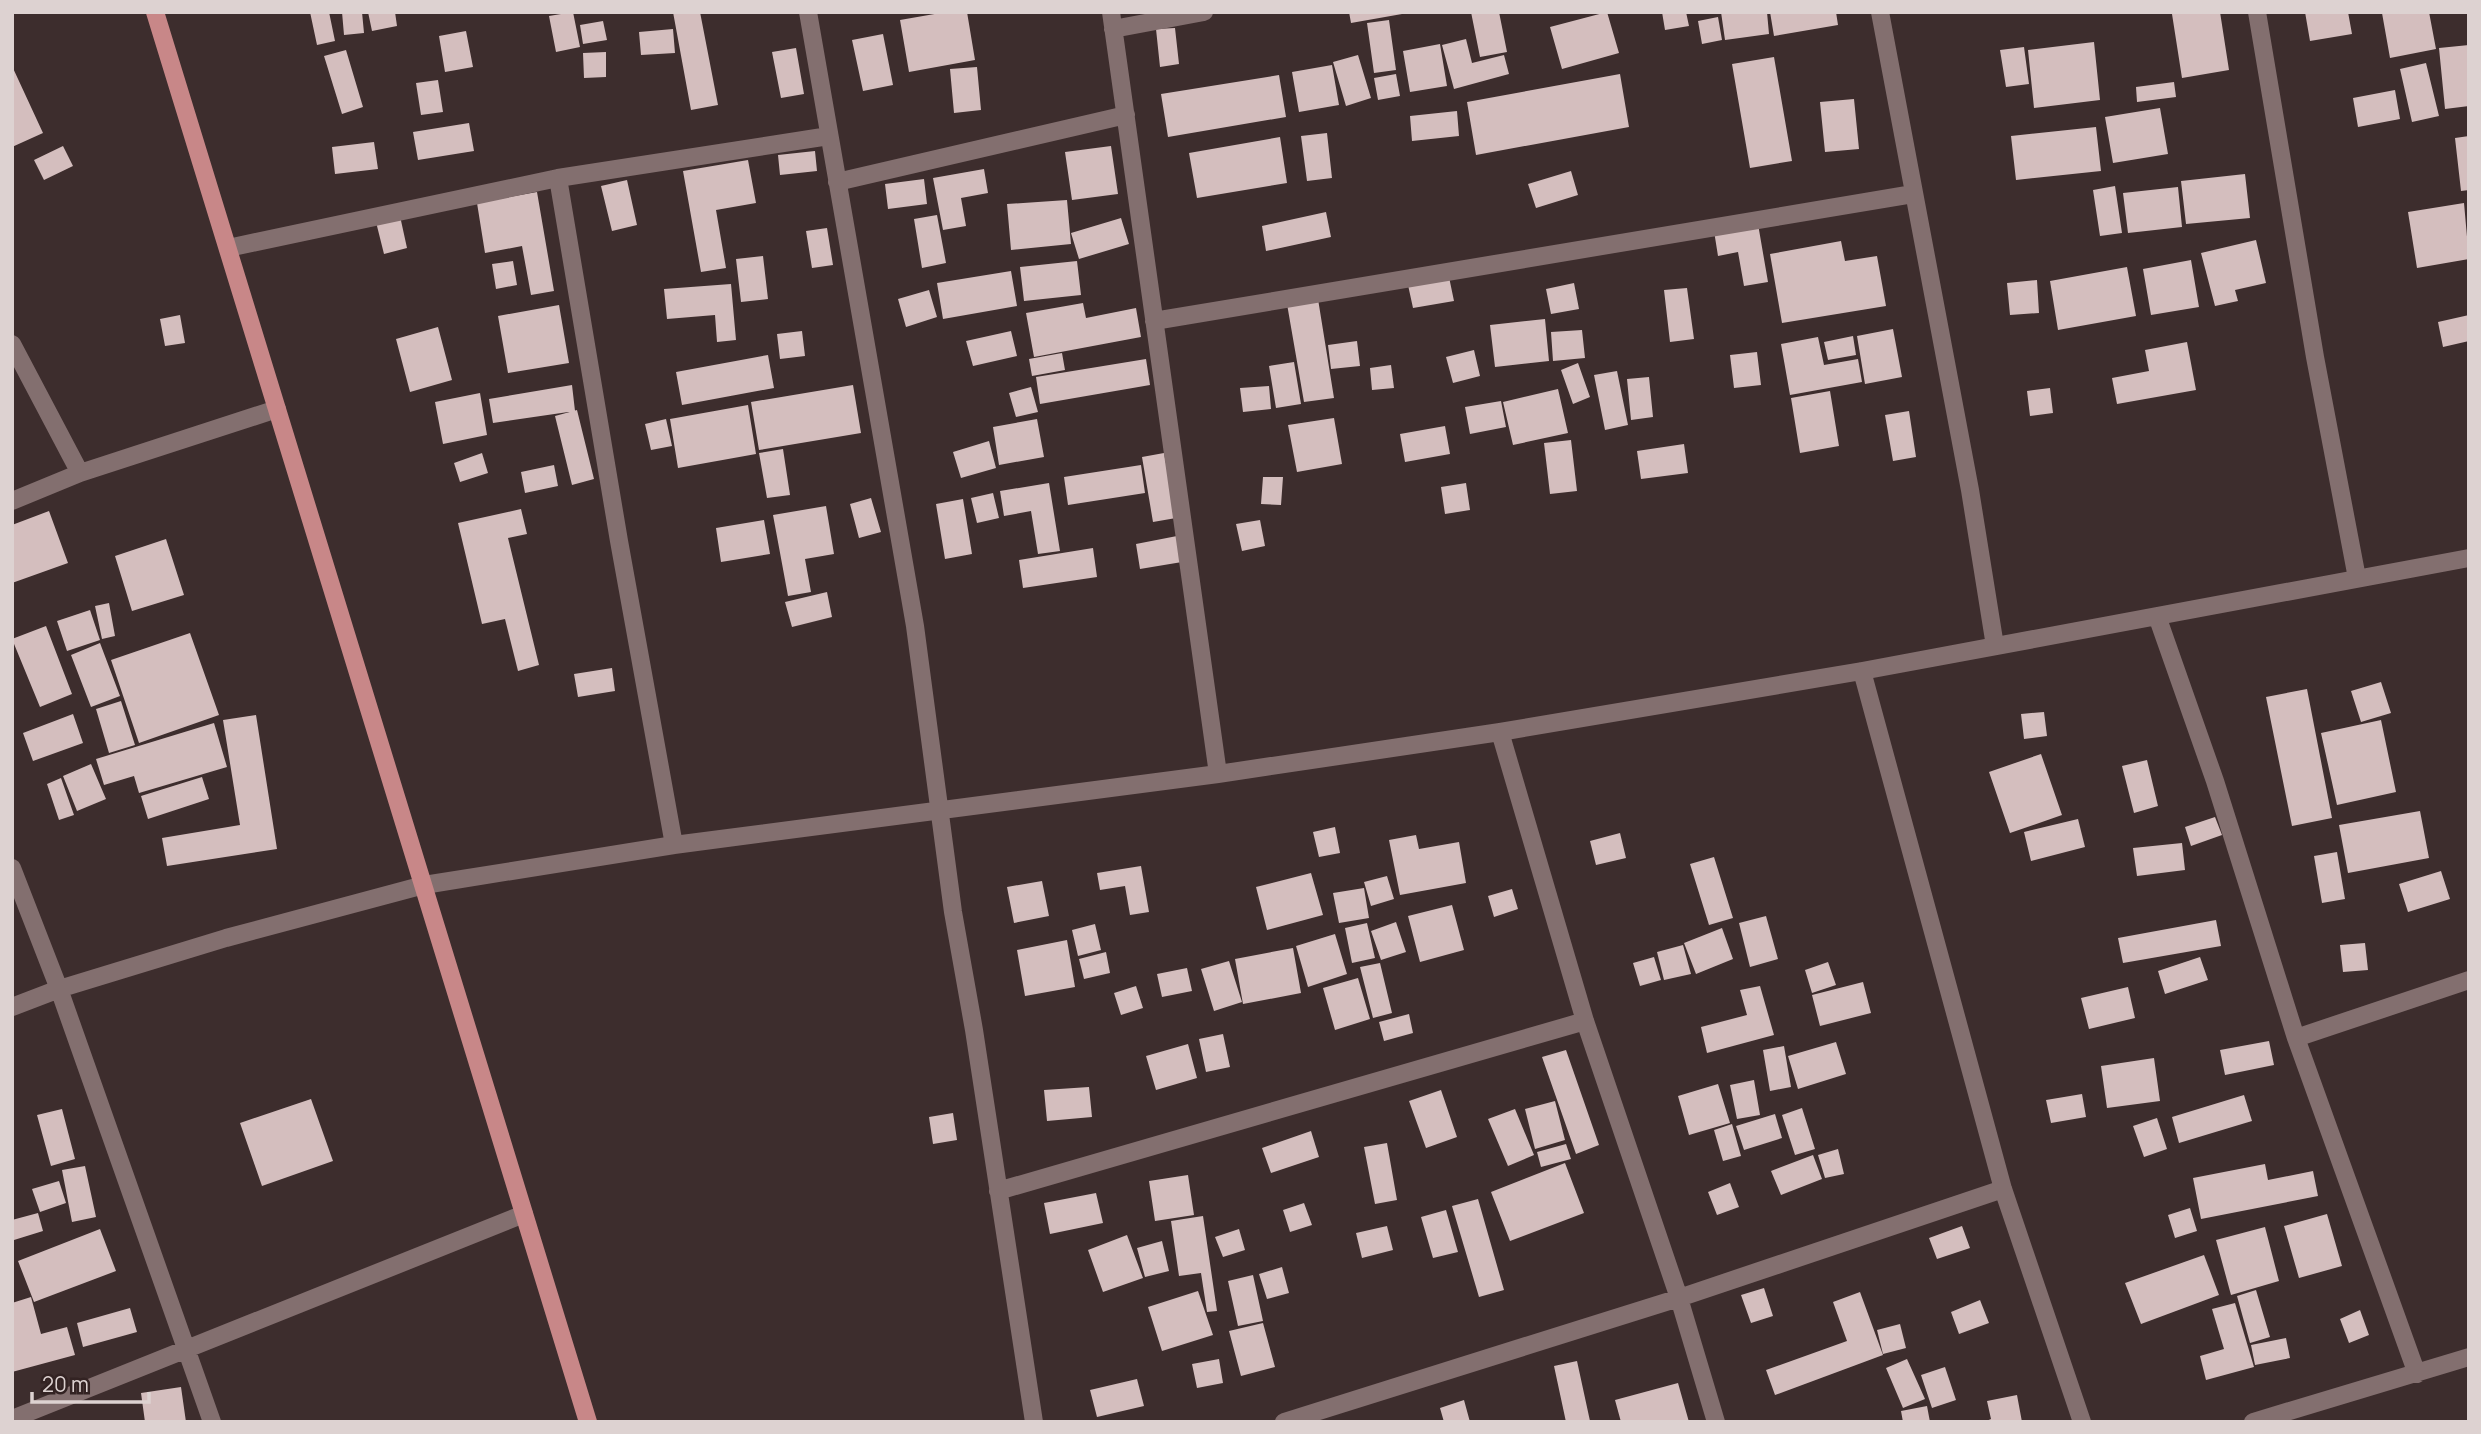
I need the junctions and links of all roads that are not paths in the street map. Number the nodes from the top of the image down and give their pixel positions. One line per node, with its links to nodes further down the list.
1 (155, 12): 12 (main road)
2 (808, 12): 8 (street)
3 (1204, 12): 6 (street)
4 (1880, 12): 11 (street)
5 (2257, 12): 19 (street)
6 (1112, 20): 7 (street)
7 (1126, 115): 10 (street); 13 (street)
8 (829, 136): 9 (street); 10 (street)
9 (558, 178): 12 (street); 26 (street)
10 (836, 182): 25 (street)
11 (1913, 194): 13 (street); 21 (street)
12 (228, 248): 15 (main road)
13 (1154, 321): 24 (street)
14 (12, 344): 16 (street)
15 (277, 409): 16 (street); 28 (main road)
16 (80, 473): 17 (street)
17 (12, 501)
18 (2469, 558): 19 (street)
19 (2357, 578): 20 (street)
20 (2157, 616): 21 (street); 33 (street)
21 (1995, 646): 22 (street)
22 (1862, 671): 23 (street); 34 (street)
23 (1500, 732): 24 (street); 32 (street)
24 (1217, 774): 25 (street)
25 (939, 809): 26 (street); 35 (street)
26 (674, 845): 28 (street)
27 (12, 869): 30 (street)
28 (424, 885): 30 (street); 36 (main road)
29 (2469, 979): 33 (street)
30 (59, 989): 31 (street); 38 (street)
31 (12, 1007)
32 (1585, 1021): 35 (street); 37 (street)
33 (2296, 1038): 40 (street)
34 (2003, 1189): 37 (street); 47 (street)
35 (998, 1191): 44 (street)
36 (524, 1214): 38 (street); 43 (main road)
37 (1679, 1298): 45 (street); 46 (street)
38 (187, 1351): 41 (street); 42 (street)
39 (2469, 1357): 40 (street)
40 (2417, 1374): 48 (street)
41 (12, 1419)
42 (212, 1422)
43 (588, 1422)
44 (1034, 1422)
45 (1284, 1422)
46 (1716, 1422)
47 (2082, 1422)
48 (2253, 1422)

